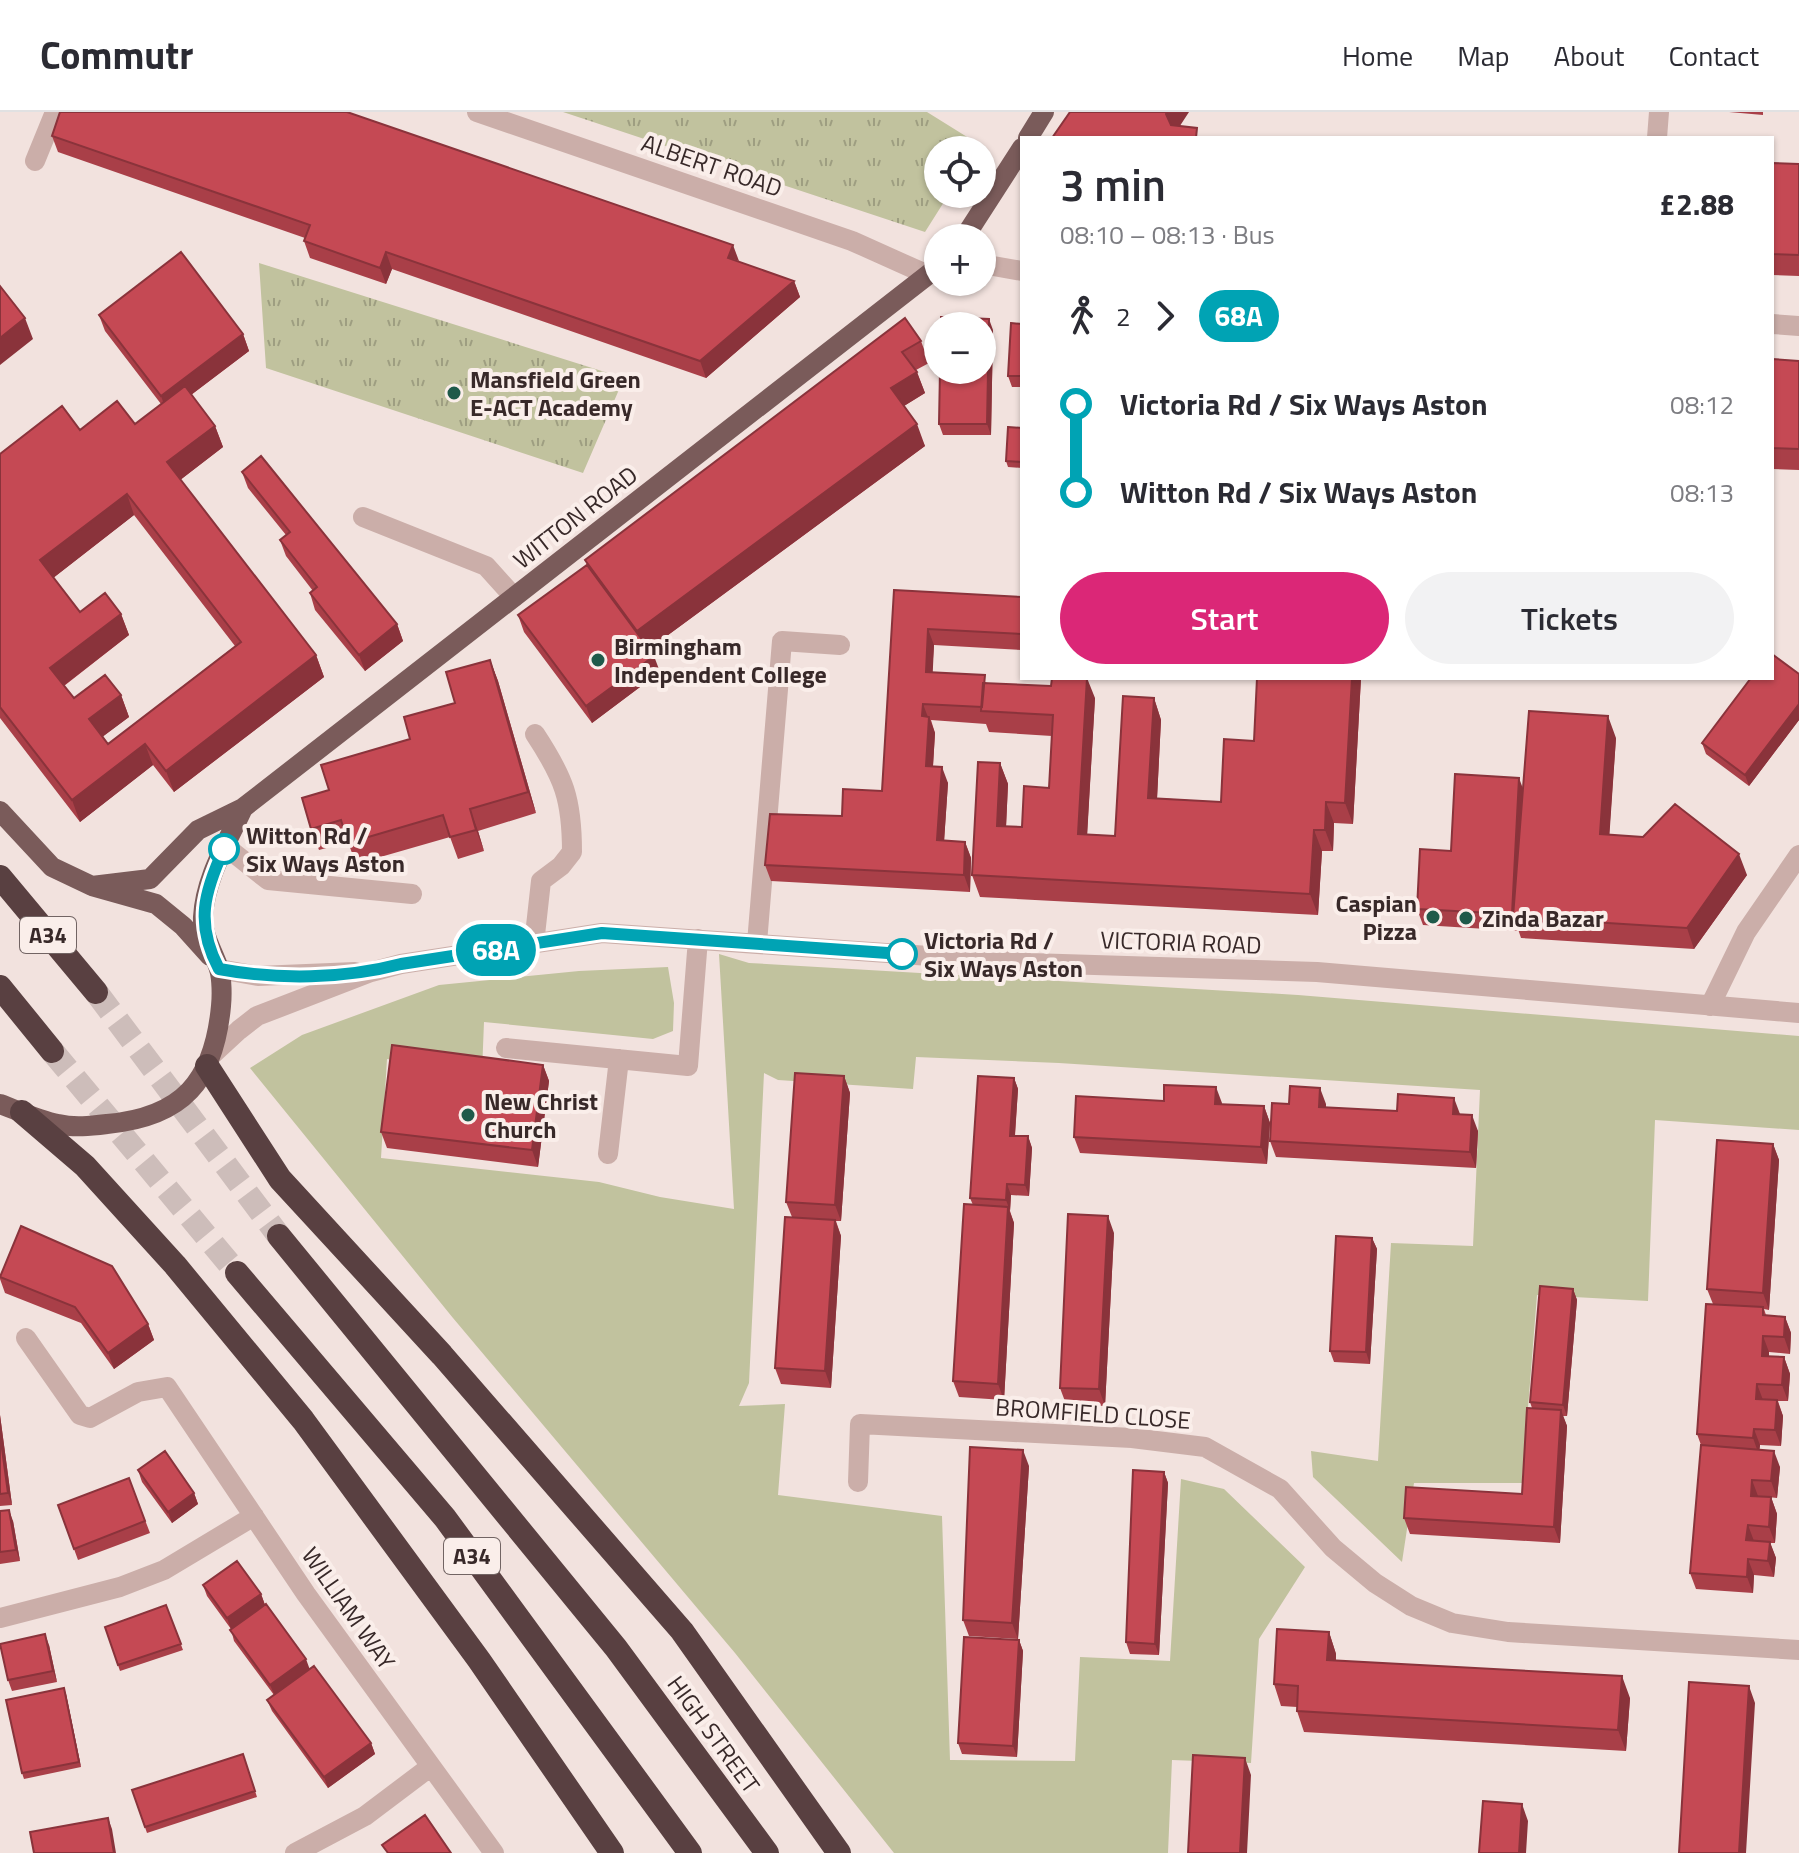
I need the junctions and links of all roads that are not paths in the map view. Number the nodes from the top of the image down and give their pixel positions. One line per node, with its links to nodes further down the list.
1 (55, 112): 8 (street)
2 (477, 112): 11 (street, ALBERT ROAD)
3 (1044, 112): 5 (main road)
4 (1659, 112): 6 (street)
5 (1029, 136)
6 (1657, 136)
7 (1020, 151): 9 (main road)
8 (35, 161)
9 (973, 224)
10 (996, 266): 12 (street)
11 (924, 268)
12 (1020, 271)
13 (924, 278): 17 (main road, WITTON ROAD)
14 (1774, 324): 15 (street)
15 (1799, 326)
16 (363, 517): 17 (street)
17 (514, 597): 20 (main road, WITTON ROAD)
18 (840, 645): 28 (street)
19 (535, 734): 29 (street)
20 (243, 808): 22 (main road, WITTON ROAD); 25 (main road, WITTON ROAD)
21 (0, 811): 25 (main road)
22 (225, 846): 26 (street); 30 (main road, WITTON ROAD)
23 (1799, 855): 34 (street)
24 (0, 877): 33 (highway, A34)
25 (92, 886): 30 (main road)
26 (412, 894)
27 (698, 939): 28 (street, VICTORIA ROAD); 29 (street, VICTORIA ROAD); 38 (street)
28 (757, 943): 34 (street, VICTORIA ROAD)
29 (534, 944): 31 (street, VICTORIA ROAD)
30 (217, 966): 31 (street, VICTORIA ROAD); 39 (main road, WITTON ROAD)
31 (371, 972): 39 (street, VICTORIA ROAD)
32 (0, 987): 37 (highway)
33 (96, 992)
34 (1710, 1006): 35 (street, VICTORIA ROAD)
35 (1799, 1013)
36 (506, 1048): 38 (street)
37 (52, 1051)
38 (619, 1059): 41 (street)
39 (210, 1060): 40 (main road); 55 (highway)
40 (11, 1108): 52 (highway)
41 (608, 1154)
42 (279, 1236): 54 (highway, HIGH STREET / A34)
43 (237, 1273): 53 (highway, A34)
44 (26, 1338): 46 (street, WILLIAM WAY)
45 (858, 1482): 48 (street, BROMFIELD CLOSE)
46 (254, 1516): 47 (street); 49 (street, WILLIAM WAY)
47 (0, 1618)
48 (1799, 1650)
49 (430, 1767): 50 (street); 51 (street, WILLIAM WAY)
50 (295, 1853)
51 (494, 1853)
52 (612, 1853)
53 (690, 1853)
54 (767, 1853)
55 (839, 1853)

